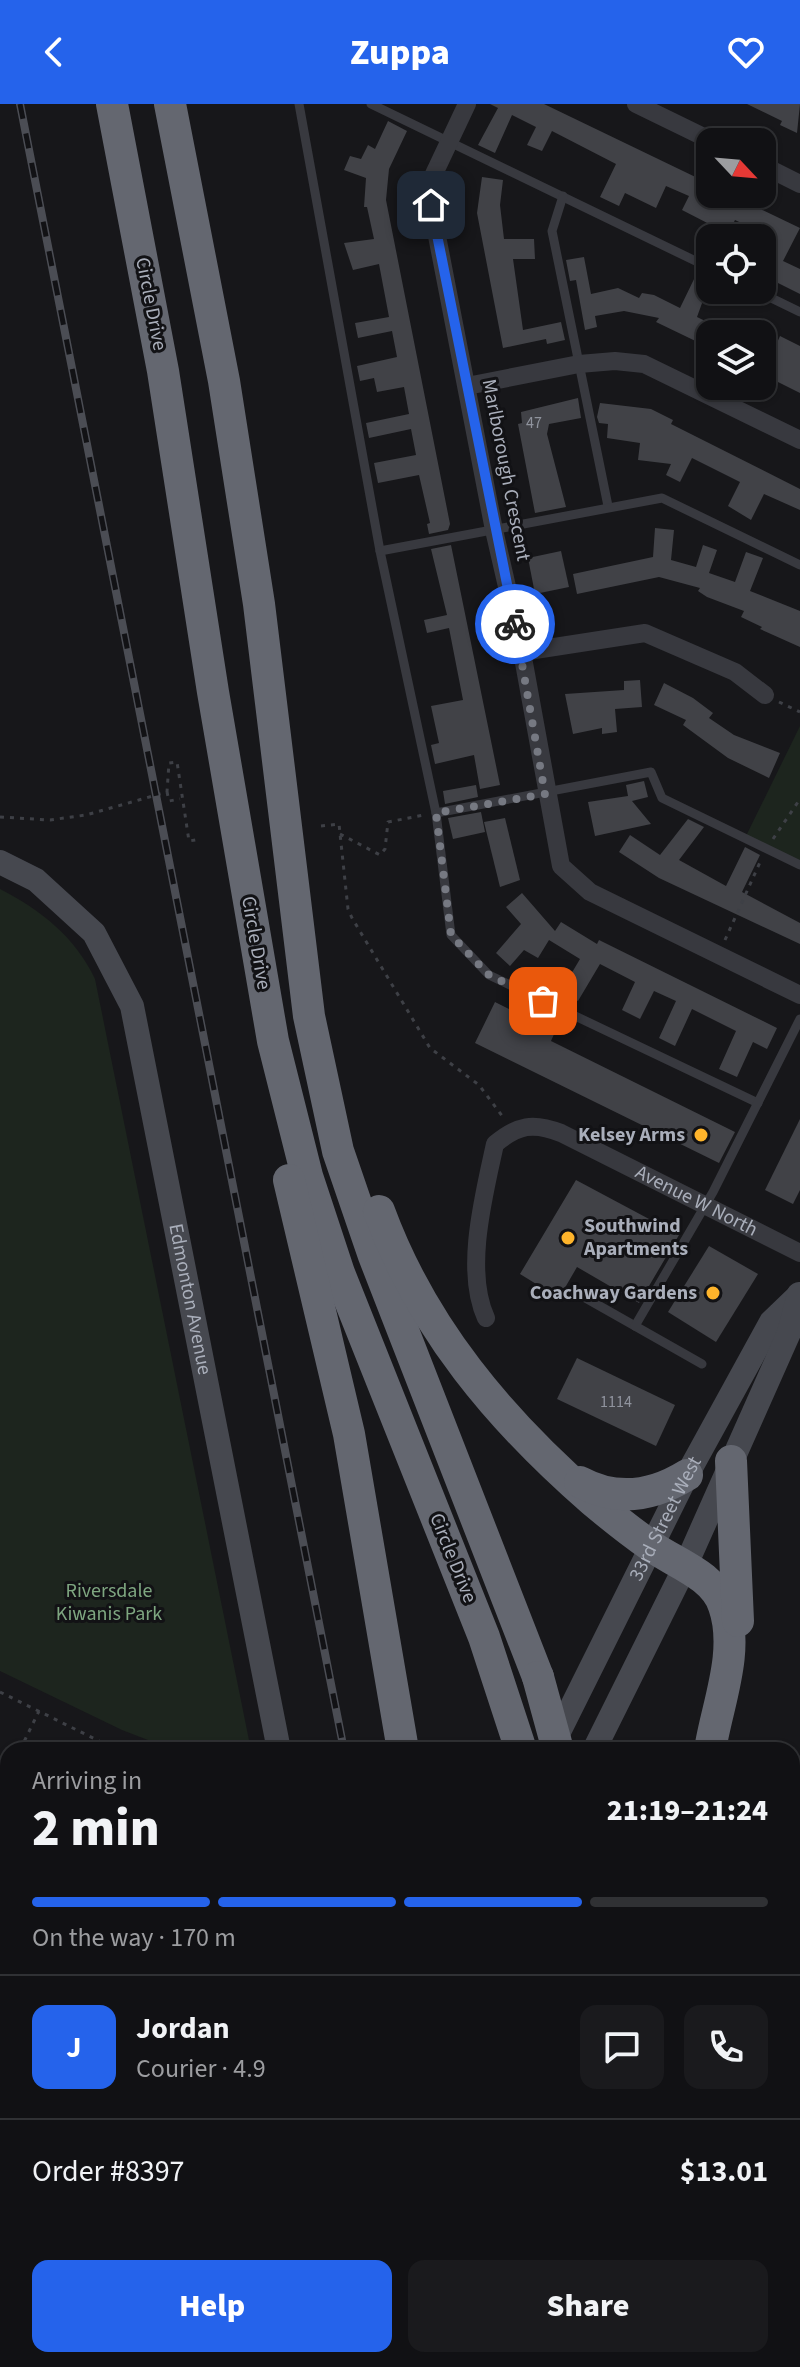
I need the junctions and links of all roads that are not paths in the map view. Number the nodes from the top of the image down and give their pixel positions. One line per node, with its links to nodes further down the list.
1 (112, 104): 23 (highway, Circle Drive)
2 (170, 104): 30 (highway, Circle Drive)
3 (299, 104): 20 (lane)
4 (371, 104): 8 (lane)
5 (467, 104): 8 (street, Marlborough Crescent)
6 (636, 104): 7 (street)
7 (696, 133)
8 (449, 141): 11 (lane); 16 (street, Marlborough Crescent)
9 (776, 172): 10 (street)
10 (800, 184)
11 (563, 196): 12 (lane); 15 (lane)
12 (696, 261)
13 (776, 300): 14 (lane)
14 (800, 312)
15 (579, 364): 16 (street); 17 (street); 18 (lane)
16 (467, 386): 19 (street, Marlborough Crescent)
17 (800, 440)
18 (608, 506): 19 (lane); 21 (lane)
19 (494, 530): 20 (lane); 22 (street, Marlborough Crescent)
20 (380, 551): 26 (lane)
21 (800, 565)
22 (522, 652): 24 (street); 25 (street, Marlborough Crescent)
23 (213, 692): 46 (highway); 47 (highway, Circle Drive)
24 (765, 695)
25 (545, 794): 26 (lane); 28 (lane); 29 (street, Marlborough Crescent)
26 (436, 813): 32 (lane)
27 (0, 862): 45 (main road, Edmonton Avenue)
28 (800, 865)
29 (800, 995)
30 (309, 1016): 41 (highway); 49 (highway, Circle Drive, bridge)
31 (800, 1019): 32 (lane)
32 (758, 1103): 33 (lane)
33 (707, 1204): 34 (street, Avenue W North); 37 (street, Avenue W North); 38 (lane)
34 (800, 1253)
35 (799, 1295): 40 (main road, 33rd Street West); 42 (main road, 33rd Street West)
36 (582, 1296): 38 (lane)
37 (486, 1318)
38 (635, 1326): 39 (lane)
39 (702, 1364)
40 (731, 1461): 44 (main road, 33rd Street West); 52 (highway)
41 (551, 1463): 42 (highway); 43 (highway)
42 (687, 1475): 43 (main road, 33rd Street West)
43 (651, 1546): 44 (highway); 48 (main road, 33rd Street West)
44 (685, 1567): 50 (main road, 33rd Street West); 51 (highway)
45 (277, 1742)
46 (402, 1742)
47 (519, 1742)
48 (554, 1742)
49 (556, 1742)
50 (598, 1742)
51 (713, 1742)
52 (714, 1742)

